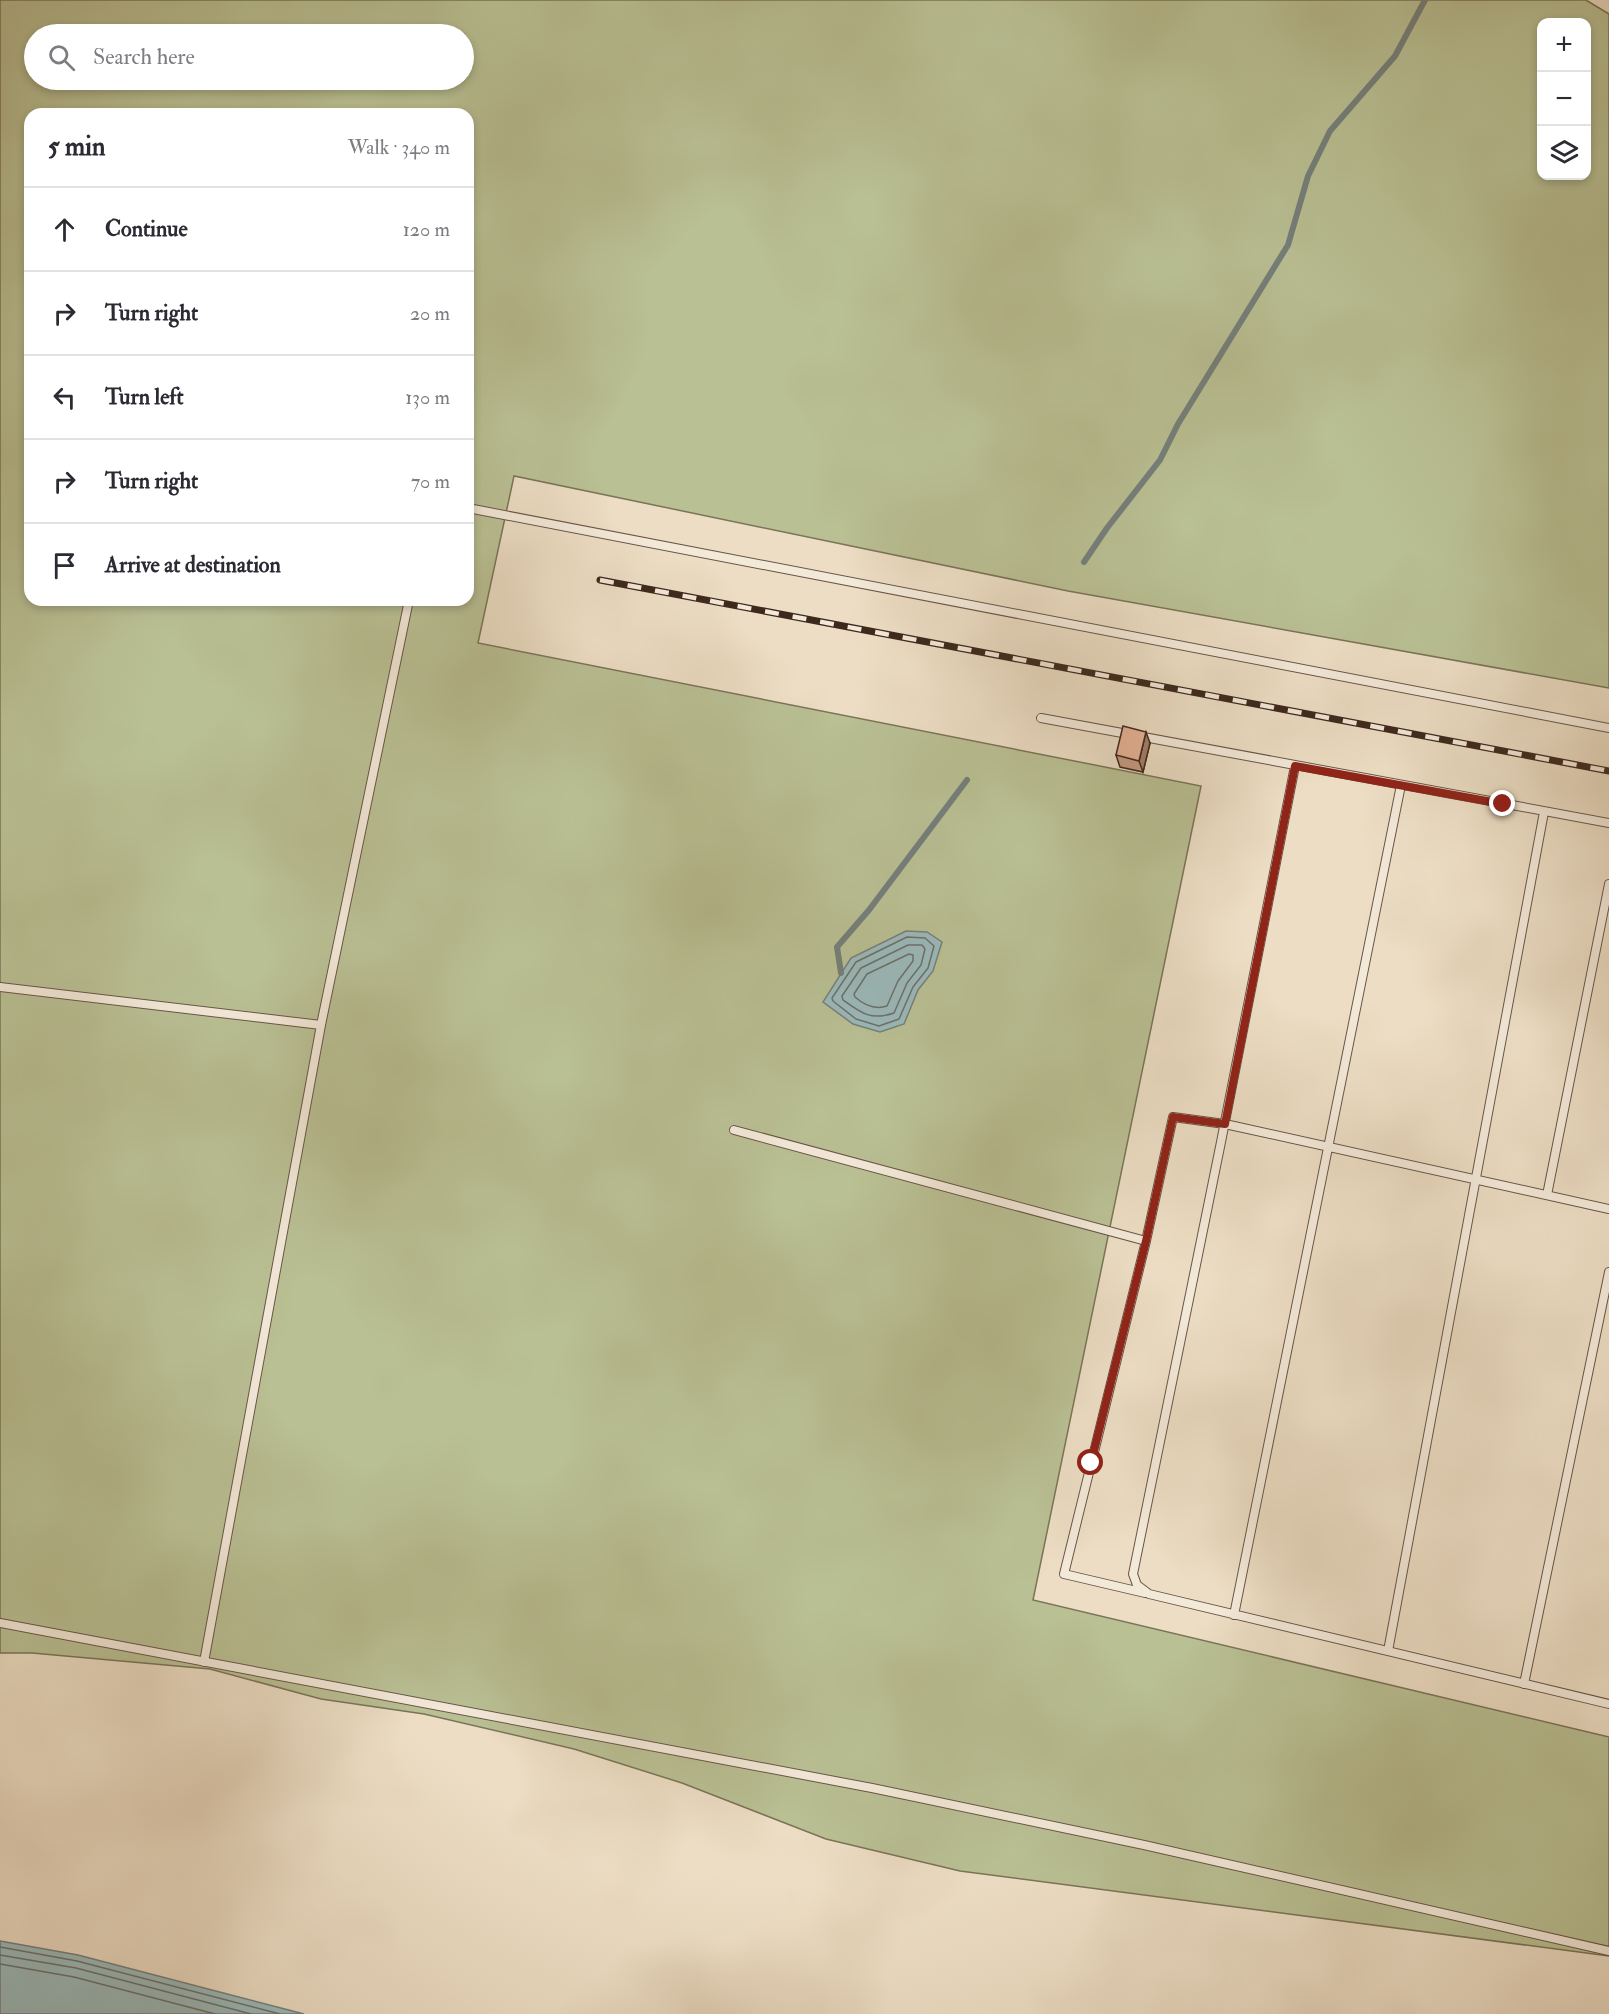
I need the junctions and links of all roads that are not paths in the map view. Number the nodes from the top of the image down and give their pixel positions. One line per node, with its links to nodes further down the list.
1 (474, 509): 4 (lane)
2 (408, 606): 11 (lane)
3 (1041, 718): 5 (lane)
4 (1609, 729)
5 (1295, 766): 6 (lane); 12 (lane)
6 (1401, 785): 7 (lane); 14 (lane)
7 (1544, 812): 8 (lane); 15 (lane)
8 (1609, 824)
9 (1609, 884): 16 (lane)
10 (0, 987): 11 (lane)
11 (321, 1025): 24 (lane)
12 (1225, 1124): 14 (lane); 18 (lane); 20 (lane)
13 (735, 1130): 18 (lane)
14 (1328, 1147): 15 (lane); 21 (lane)
15 (1476, 1180): 16 (lane); 23 (lane)
16 (1547, 1195): 17 (lane)
17 (1609, 1209)
18 (1146, 1241): 20 (lane)
19 (1609, 1272): 25 (lane)
20 (1149, 1594): 21 (lane)
21 (1234, 1615): 23 (lane)
22 (0, 1623): 24 (lane)
23 (1388, 1651): 25 (lane)
24 (204, 1662): 27 (lane)
25 (1524, 1684): 26 (lane)
26 (1609, 1704)
27 (1609, 1951)

